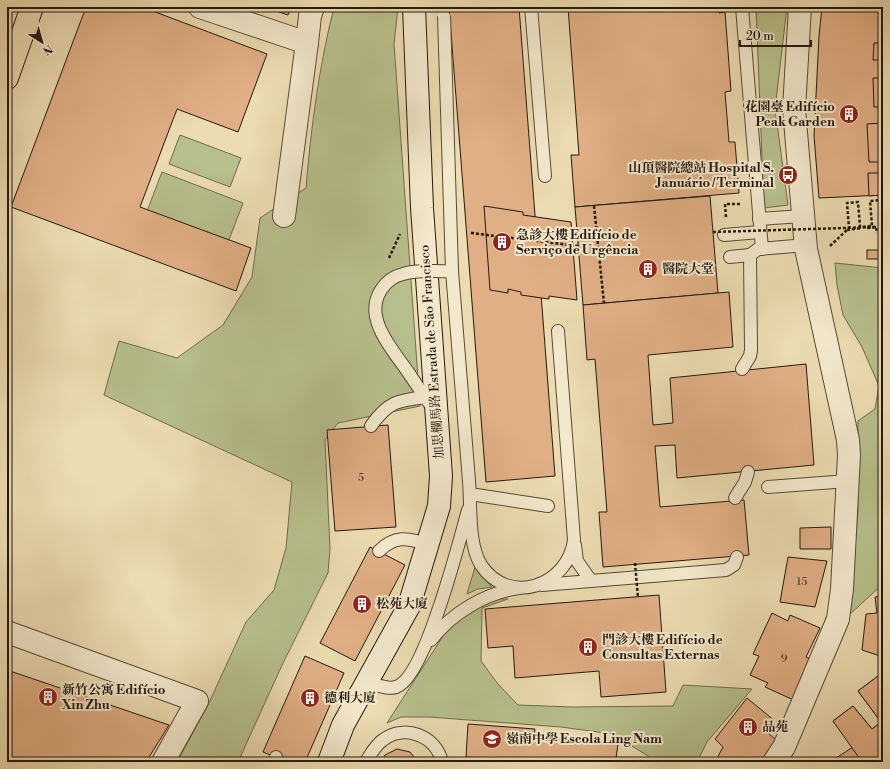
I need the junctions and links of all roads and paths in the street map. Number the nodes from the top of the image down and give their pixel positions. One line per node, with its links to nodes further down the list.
1 (27, 7): 10 (main road)
2 (32, 7): 12 (main road)
3 (200, 7): 11 (street)
4 (313, 7): 11 (street)
5 (414, 7): 33 (street, 加思欄馬路 Estrada de São Francisco)
6 (531, 7): 13 (lane)
7 (742, 7): 17 (lane)
8 (800, 7): 16 (street)
9 (444, 11): 29 (lane, bridge)
10 (7, 43)
11 (307, 44): 15 (street)
12 (7, 78)
13 (545, 176)
14 (594, 206): 30 (path)
15 (284, 216)
16 (803, 216): 17 (lane); 24 (street)
17 (759, 219): 21 (lane)
18 (883, 225): 19 (path)
19 (876, 227): 22 (path, bridge); 23 (path)
20 (470, 232): 25 (path)
21 (760, 232): 22 (lane); 26 (lane)
22 (719, 233)
23 (877, 233)
24 (806, 245): 26 (lane); 36 (street)
25 (578, 246)
26 (762, 249): 27 (lane)
27 (750, 255): 28 (lane); 32 (lane)
28 (730, 257)
29 (452, 271): 33 (lane, bridge); 38 (lane, bridge)
30 (604, 303)
31 (558, 331): 41 (lane)
32 (742, 369)
33 (432, 403): 34 (lane); 42 (street, 加思欄馬路 Estrada de São Francisco)
34 (371, 426)
35 (748, 472): 39 (lane)
36 (848, 481): 37 (lane); 56 (street)
37 (768, 488)
38 (470, 498): 40 (lane); 47 (lane); 50 (lane)
39 (735, 498)
40 (548, 506)
41 (574, 531): 46 (lane); 47 (lane)
42 (428, 544): 43 (lane); 51 (street, 加思欄馬路 Estrada de São Francisco)
43 (379, 551)
44 (737, 557): 46 (lane)
45 (635, 563): 48 (path, bridge)
46 (591, 581): 47 (lane)
47 (528, 587): 50 (lane)
48 (638, 598)
49 (7, 632): 52 (street)
50 (419, 657): 51 (lane)
51 (366, 682): 53 (street, 加思欄馬路 Estrada de São Francisco)
52 (163, 762)
53 (329, 762)
54 (366, 762): 55 (lane)
55 (442, 762)
56 (774, 762)

